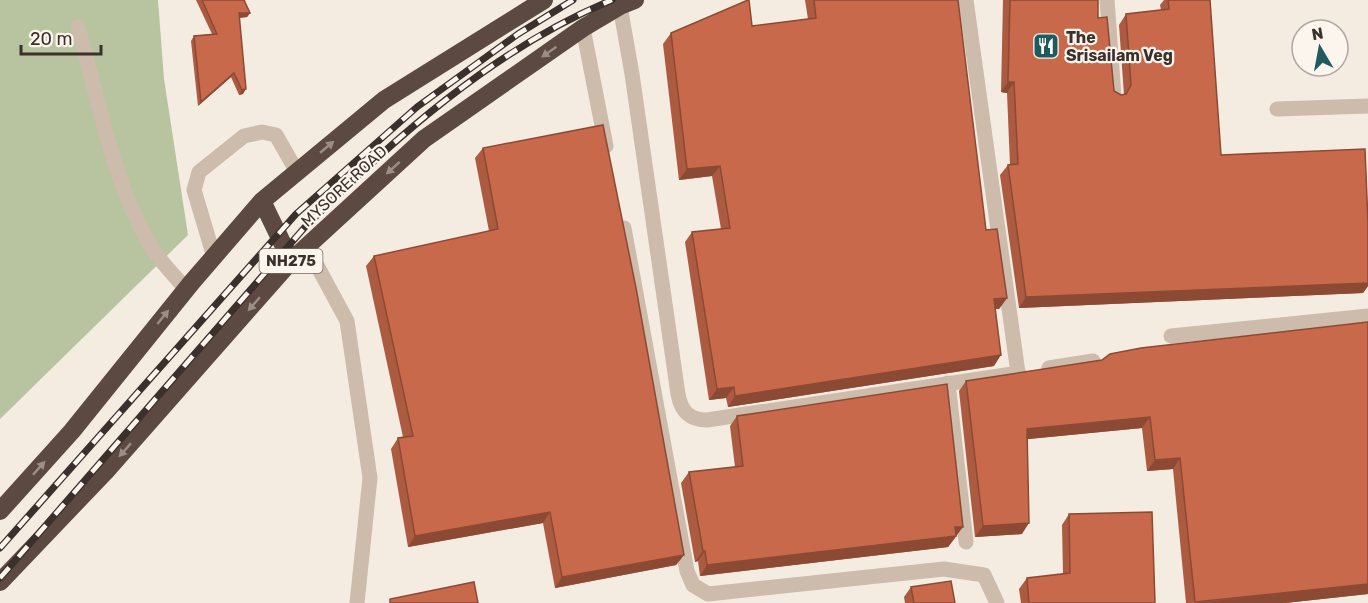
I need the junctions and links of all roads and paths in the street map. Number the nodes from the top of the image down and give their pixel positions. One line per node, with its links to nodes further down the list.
1 (544, 0): 11 (highway, one-way to 1)
2 (966, 0): 21 (street)
3 (1107, 0): 7 (street)
4 (627, 3): 6 (highway, MYSORE ROAD / NH275); 22 (street)
5 (78, 27): 17 (street)
6 (583, 28): 10 (street); 14 (highway, MYSORE ROAD / NH275, one-way to 14)
7 (1114, 96)
8 (1368, 106): 9 (street)
9 (1277, 109)
10 (609, 161)
11 (297, 172): 12 (highway); 15 (street)
12 (262, 201): 15 (highway); 16 (highway)
13 (621, 218): 26 (street)
14 (307, 248): 16 (highway, MYSORE ROAD / NH275); 27 (street)
15 (214, 257): 17 (highway)
16 (291, 261): 25 (highway, MYSORE ROAD / NH275, one-way to 25)
17 (186, 289): 23 (highway, one-way to 17)
18 (1368, 316): 19 (street)
19 (1172, 336)
20 (1093, 361): 21 (street)
21 (1018, 373): 22 (street)
22 (948, 383): 24 (street)
23 (0, 511)
24 (966, 542)
25 (0, 582)
26 (693, 585): 28 (street); 29 (street)
27 (357, 603)
28 (695, 603)
29 (997, 603)

